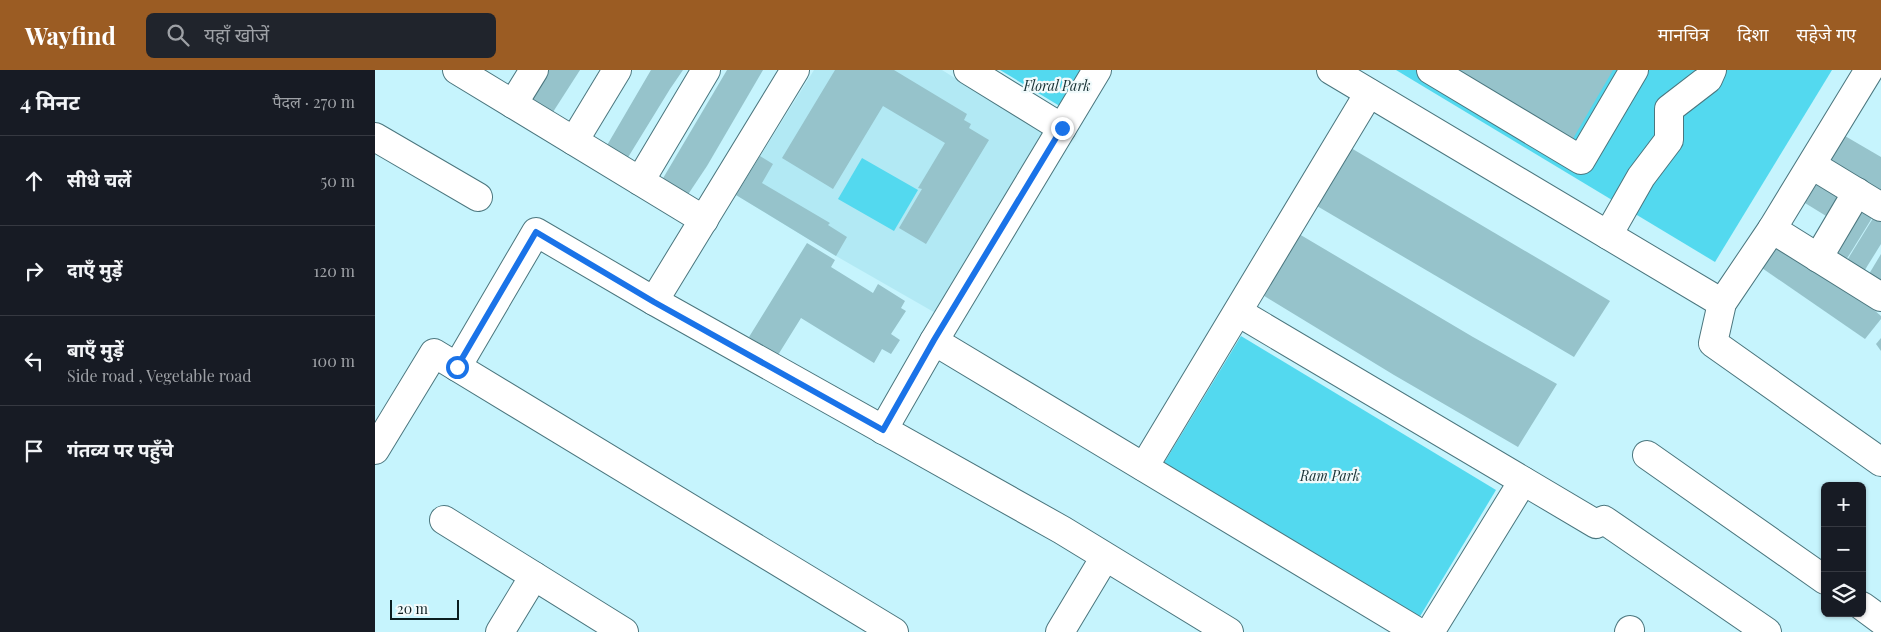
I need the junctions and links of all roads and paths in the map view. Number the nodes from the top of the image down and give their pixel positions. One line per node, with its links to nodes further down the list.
1 (457, 70): 14 (street)
2 (534, 70): 14 (street)
3 (617, 70): 17 (street)
4 (706, 70): 19 (street)
5 (795, 70): 23 (street)
6 (968, 70): 15 (street)
7 (1097, 70): 15 (street)
8 (1331, 70): 13 (street)
9 (1431, 70): 10 (street)
10 (1634, 70)
11 (1712, 70): 25 (street)
12 (1869, 70): 18 (street)
13 (1369, 93): 25 (street); 30 (street)
14 (513, 104): 17 (street)
15 (1062, 128): 31 (street)
16 (375, 137): 21 (street)
17 (573, 141): 19 (street)
18 (1812, 165): 20 (street); 24 (street)
19 (639, 181): 23 (street)
20 (1857, 192): 22 (street); 26 (street)
21 (477, 197)
22 (1881, 207)
23 (704, 220): 28 (street)
24 (1772, 229): 26 (street); 29 (street)
25 (1608, 234): 29 (street)
26 (1819, 258): 27 (street)
27 (1881, 297)
28 (654, 302): 32 (street); 33 (street)
29 (1722, 303): 36 (street)
30 (1238, 312): 37 (street); 38 (street)
31 (934, 340): 33 (street); 37 (street)
32 (457, 367): 34 (street); 47 (street)
33 (883, 430): 40 (street)
34 (375, 450)
35 (1647, 455): 42 (street)
36 (1881, 462)
37 (1144, 467): 50 (street)
38 (1523, 481): 51 (street); 52 (street)
39 (445, 520): 41 (street)
40 (1105, 557): 48 (street); 49 (street)
41 (533, 576): 45 (street); 46 (street)
42 (1821, 577)
43 (1866, 609): 44 (street)
44 (1881, 620)
45 (500, 632)
46 (624, 632)
47 (893, 632)
48 (1061, 632)
49 (1229, 632)
50 (1418, 632)
51 (1430, 632)
52 (1767, 632)

